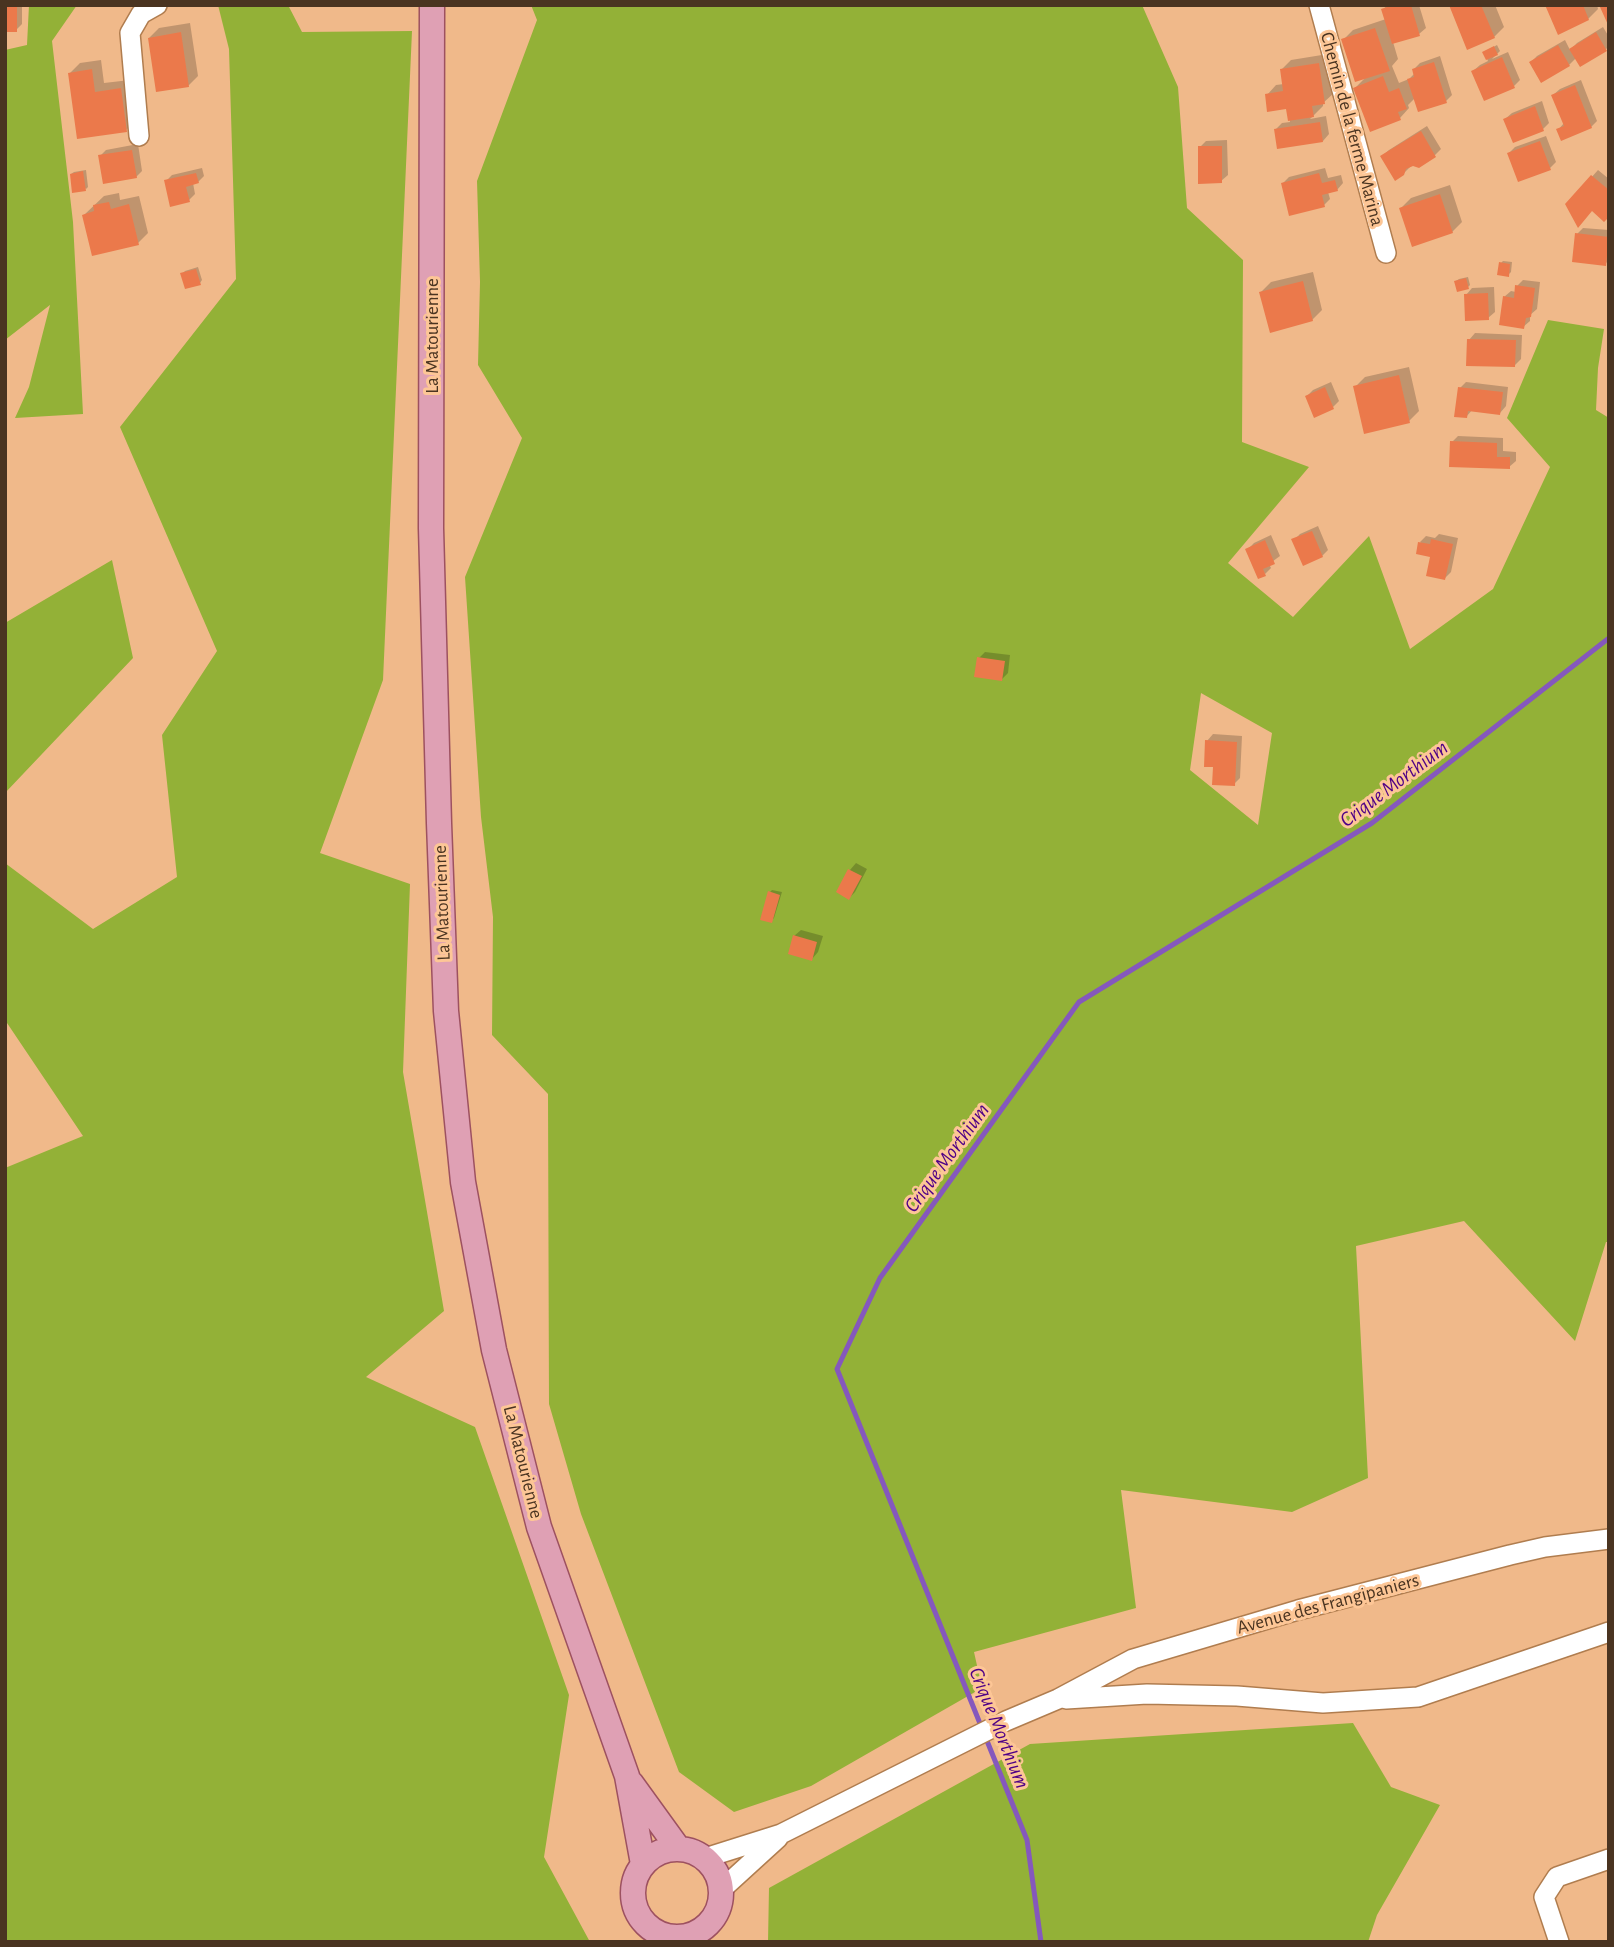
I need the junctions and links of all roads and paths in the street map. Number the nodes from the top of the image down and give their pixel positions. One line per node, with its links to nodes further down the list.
1 (157, 5): 4 (street)
2 (432, 5): 9 (main road, La Matourienne)
3 (1319, 5): 5 (street, Chemin de la ferme Marina)
4 (139, 136)
5 (1385, 253)
6 (1609, 1539): 8 (street, Avenue des Frangipaniers)
7 (1609, 1632): 8 (street, Avenue des Frangipaniers)
8 (1058, 1699): 10 (street, Avenue des Frangipaniers)
9 (627, 1776): 11 (main road, La Matourienne); 14 (main road, La Matourienne)
10 (781, 1834): 12 (street, Avenue des Frangipaniers); 15 (street, Avenue des Frangipaniers)
11 (678, 1848): 12 (main road); 14 (main road)
12 (705, 1858): 15 (main road)
13 (1609, 1859): 18 (street)
14 (643, 1864): 17 (main road)
15 (721, 1890): 16 (main road)
16 (714, 1930): 17 (main road)
17 (676, 1939)
18 (1559, 1942)

